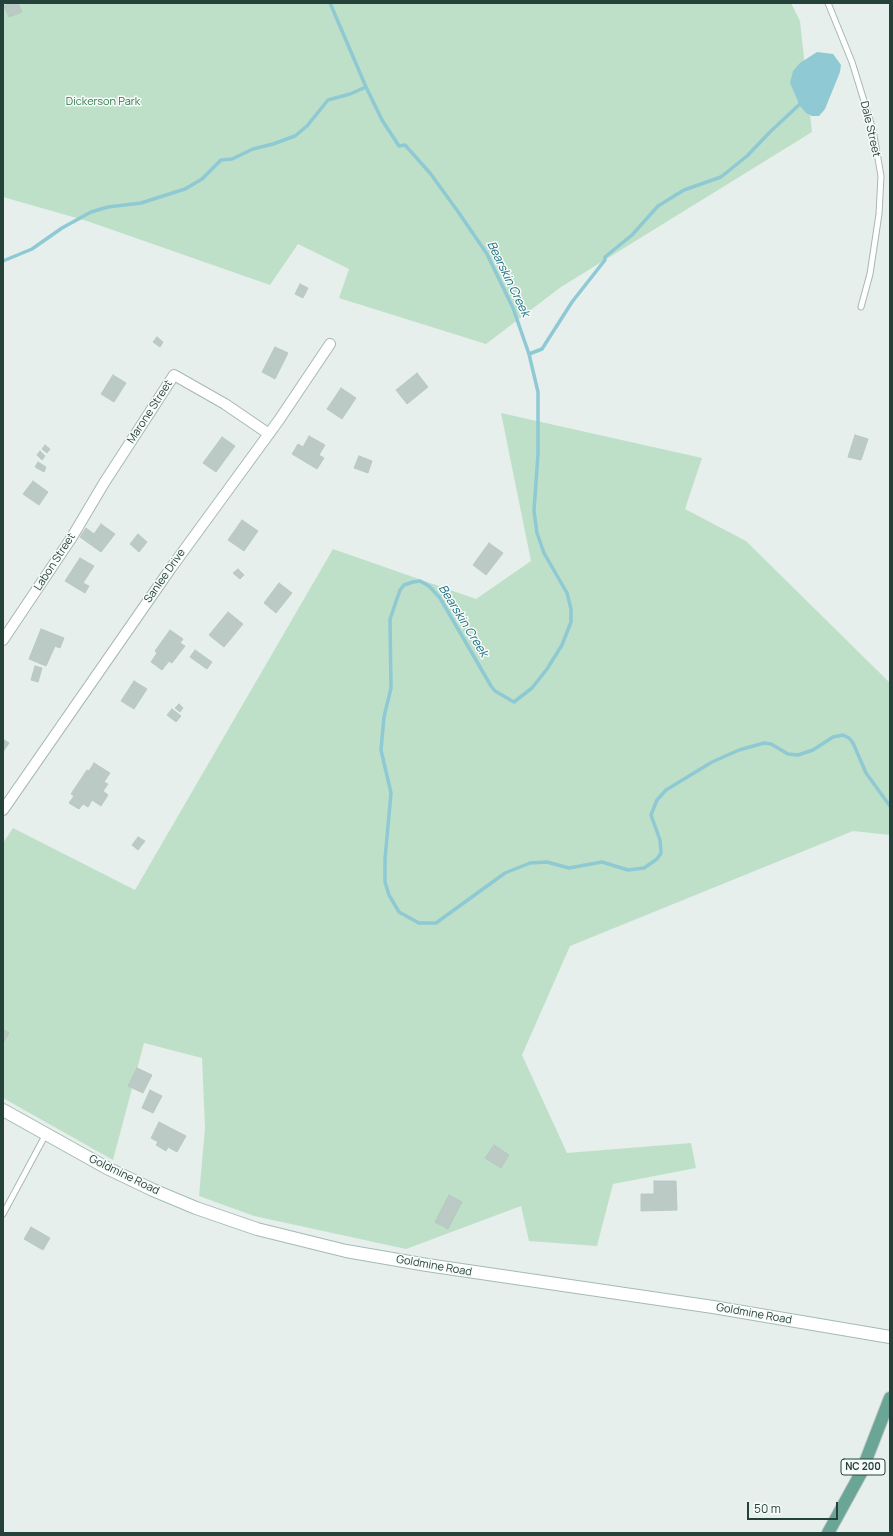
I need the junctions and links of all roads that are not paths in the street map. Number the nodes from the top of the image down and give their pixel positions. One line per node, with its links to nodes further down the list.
1 (828, 3): 2 (lane, Dale Street)
2 (861, 307)
3 (330, 344): 4 (street, Sanlee Drive)
4 (269, 434): 5 (street, Marone Street); 7 (street, Sanlee Drive)
5 (104, 483): 6 (street, Labon Street)
6 (3, 640)
7 (3, 810)
8 (3, 1110): 9 (main road, Goldmine Road)
9 (46, 1134): 10 (lane); 11 (main road, Goldmine Road)
10 (3, 1214)
11 (890, 1337)
12 (890, 1398): 13 (main road, NC 200)
13 (828, 1533)

